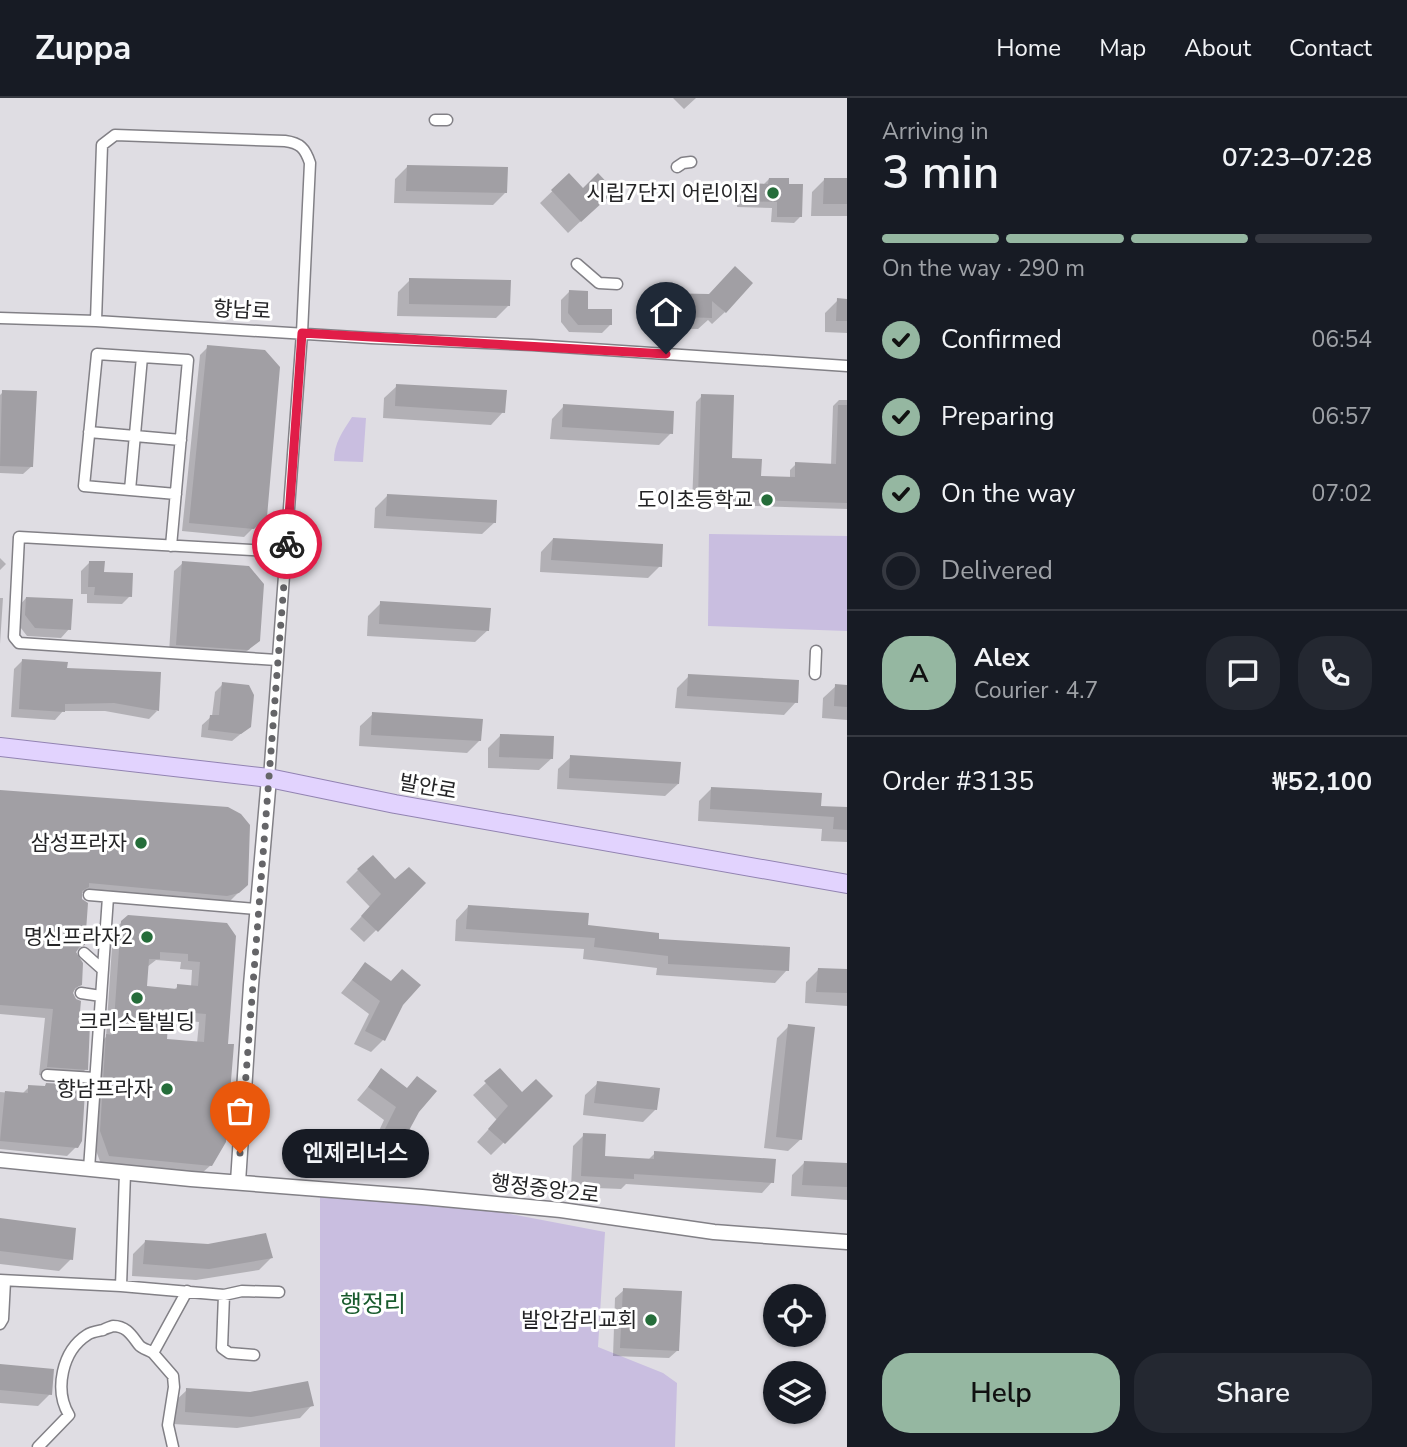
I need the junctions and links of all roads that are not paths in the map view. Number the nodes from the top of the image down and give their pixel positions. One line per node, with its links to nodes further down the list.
1 (435, 120): 2 (street)
2 (447, 120)
3 (691, 162): 4 (street)
4 (677, 167)
5 (577, 264): 6 (street)
6 (617, 284)
7 (0, 318): 8 (street, 향남로)
8 (96, 321): 9 (street, 향남로); 9 (street)
9 (302, 333): 11 (street, 향남로); 18 (street)
10 (142, 357): 12 (street); 13 (street); 14 (street)
11 (847, 366)
12 (89, 432): 13 (street); 15 (street)
13 (135, 436): 14 (street); 15 (street)
14 (181, 440): 16 (street)
15 (130, 490): 16 (street)
16 (176, 494): 17 (street)
17 (171, 546): 18 (street); 20 (street)
18 (286, 552): 20 (street)
19 (816, 651): 21 (street)
20 (277, 660): 23 (street)
21 (815, 674)
22 (0, 747): 23 (main road, 발안로)
23 (269, 778): 24 (main road, 발안로); 29 (street)
24 (847, 884)
25 (168, 890): 28 (street)
26 (89, 895): 27 (street)
27 (108, 897): 28 (street); 31 (street)
28 (167, 902): 29 (street)
29 (257, 909): 39 (street)
30 (84, 953): 31 (street)
31 (103, 970): 33 (street)
32 (81, 993): 33 (street)
33 (101, 996): 35 (street)
34 (47, 1076): 35 (street)
35 (92, 1084): 37 (street)
36 (0, 1160): 37 (street, 행정중앙2로)
37 (89, 1169): 38 (street, 행정중앙2로)
38 (125, 1173): 39 (street, 행정중앙2로); 42 (street)
39 (238, 1182): 40 (street, 행정중앙2로)
40 (847, 1242)
41 (2, 1280): 42 (street); 46 (street)
42 (121, 1286): 43 (street)
43 (187, 1291): 45 (street); 47 (street)
44 (279, 1292): 45 (street)
45 (224, 1295): 48 (street)
46 (0, 1324)
47 (153, 1353): 49 (street); 50 (street)
48 (254, 1355)
49 (37, 1447)
50 (173, 1447)

